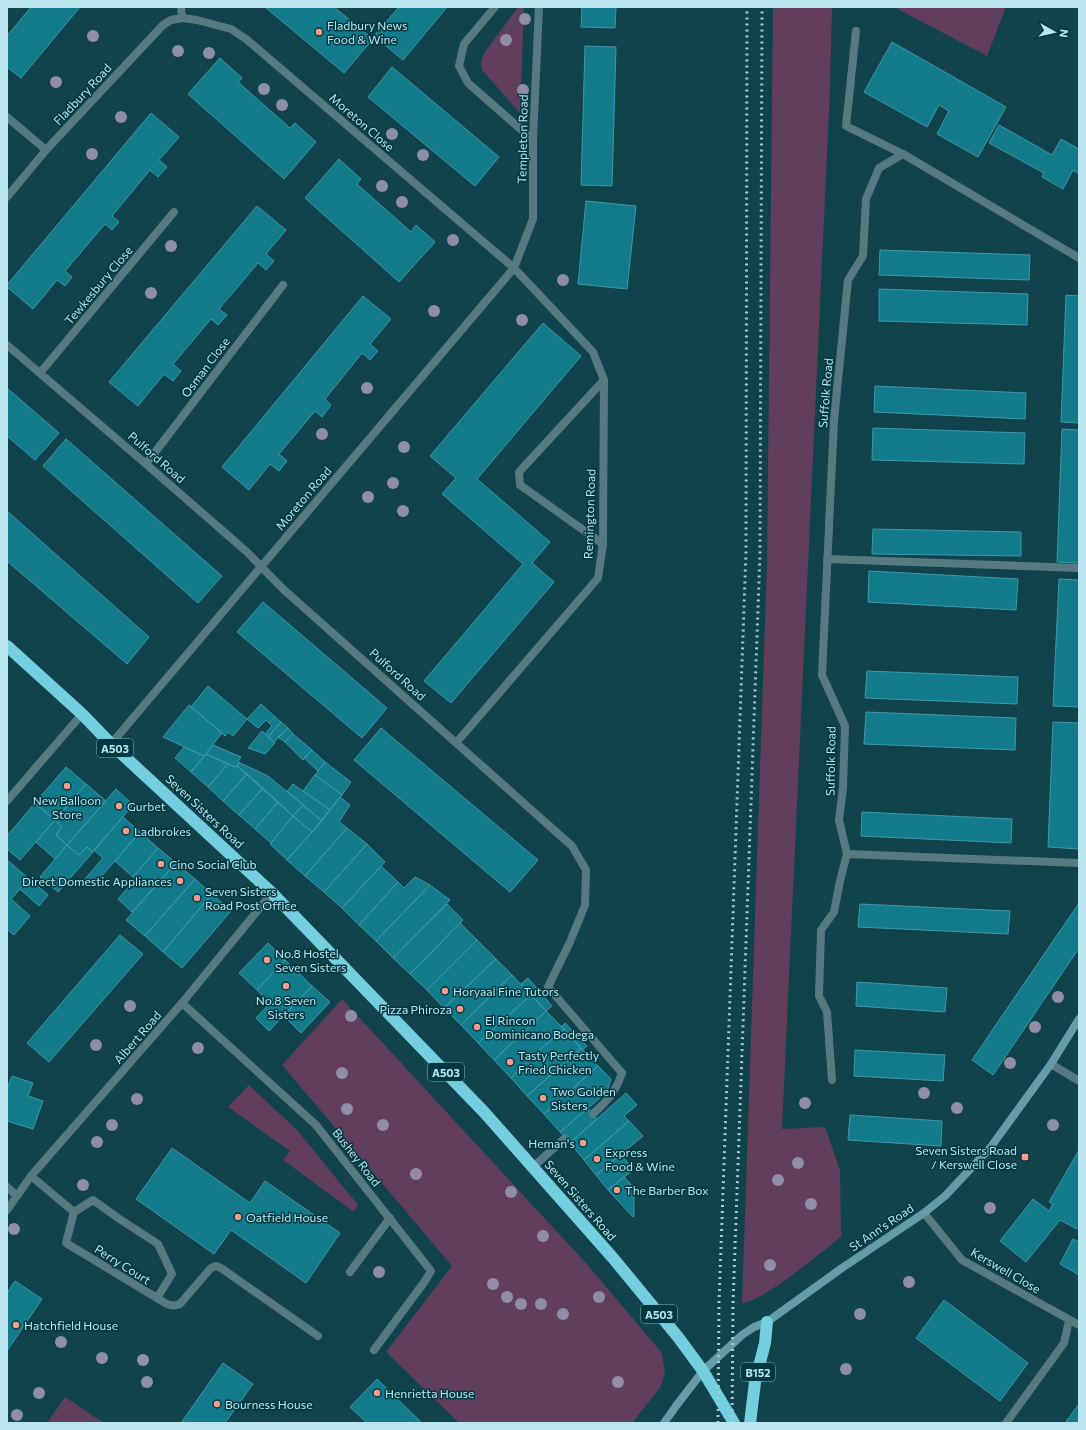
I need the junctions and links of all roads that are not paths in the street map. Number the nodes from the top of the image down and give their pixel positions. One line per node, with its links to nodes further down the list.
1 (180, 7): 4 (street)
2 (495, 7): 7 (street)
3 (538, 7): 7 (street, Templeton Road)
4 (182, 18): 8 (street, Fladbury Road); 13 (street, Moreton Close)
5 (856, 31): 9 (street)
6 (7, 117): 8 (street)
7 (533, 140): 13 (street, Templeton Road)
8 (46, 150): 10 (street, Fladbury Road)
9 (903, 154): 12 (street); 20 (street, Suffolk Road)
10 (7, 197)
11 (174, 212): 16 (street, Tewkesbury Close)
12 (1079, 258)
13 (514, 268): 17 (street, Remington Road); 21 (street, Moreton Road)
14 (283, 285): 18 (street, Osman Close)
15 (7, 345): 16 (street, Pulford Road)
16 (40, 373): 18 (street, Pulford Road)
17 (604, 380): 19 (street, Remington Road); 19 (street)
18 (146, 464): 21 (street, Pulford Road)
19 (603, 544): 25 (street, Remington Road)
20 (826, 559): 22 (street); 28 (street, Suffolk Road)
21 (261, 566): 25 (street, Pulford Road); 26 (street, Moreton Road)
22 (1079, 568)
23 (7, 646): 24 (highway, Seven Sisters Road / A503)
24 (82, 714): 26 (highway, Seven Sisters Road / A503); 27 (street)
25 (456, 742): 36 (street, Pulford Road)
26 (111, 744): 30 (highway, Seven Sisters Road / A503)
27 (7, 801)
28 (848, 854): 29 (street); 34 (street)
29 (1079, 863)
30 (272, 893): 31 (street, Albert Road); 38 (highway, Seven Sisters Road / A503)
31 (182, 1003): 39 (street, Albert Road); 45 (street, Bushey Road)
32 (1079, 1019): 33 (main road, St Ann's Road)
33 (1051, 1064): 35 (street); 44 (main road, St Ann's Road)
34 (832, 1080)
35 (1079, 1081)
36 (593, 1114)
37 (565, 1138): 38 (street)
38 (533, 1167): 53 (highway, Seven Sisters Road / A503)
39 (31, 1176): 41 (street, Albert Road); 43 (street)
40 (7, 1187): 41 (street)
41 (17, 1196): 42 (street, Albert Road)
42 (7, 1210)
43 (74, 1212): 47 (street, Perry Court); 47 (street, Perry Court)
44 (924, 1212): 48 (street, Kerswell Close); 49 (main road, St Ann's Road)
45 (390, 1218): 46 (street); 52 (street, Bushey Road)
46 (350, 1272)
47 (156, 1298): 51 (street)
48 (1070, 1320): 50 (street, Kerswell Close); 57 (street)
49 (767, 1322): 53 (main road, St Ann's Road); 56 (highway, B152)
50 (1079, 1325)
51 (318, 1336)
52 (374, 1350)
53 (703, 1371): 54 (main road, St Ann's Road); 55 (highway, Seven Sisters Road / A503)
54 (664, 1423)
55 (734, 1423)
56 (750, 1423)
57 (1006, 1423)

